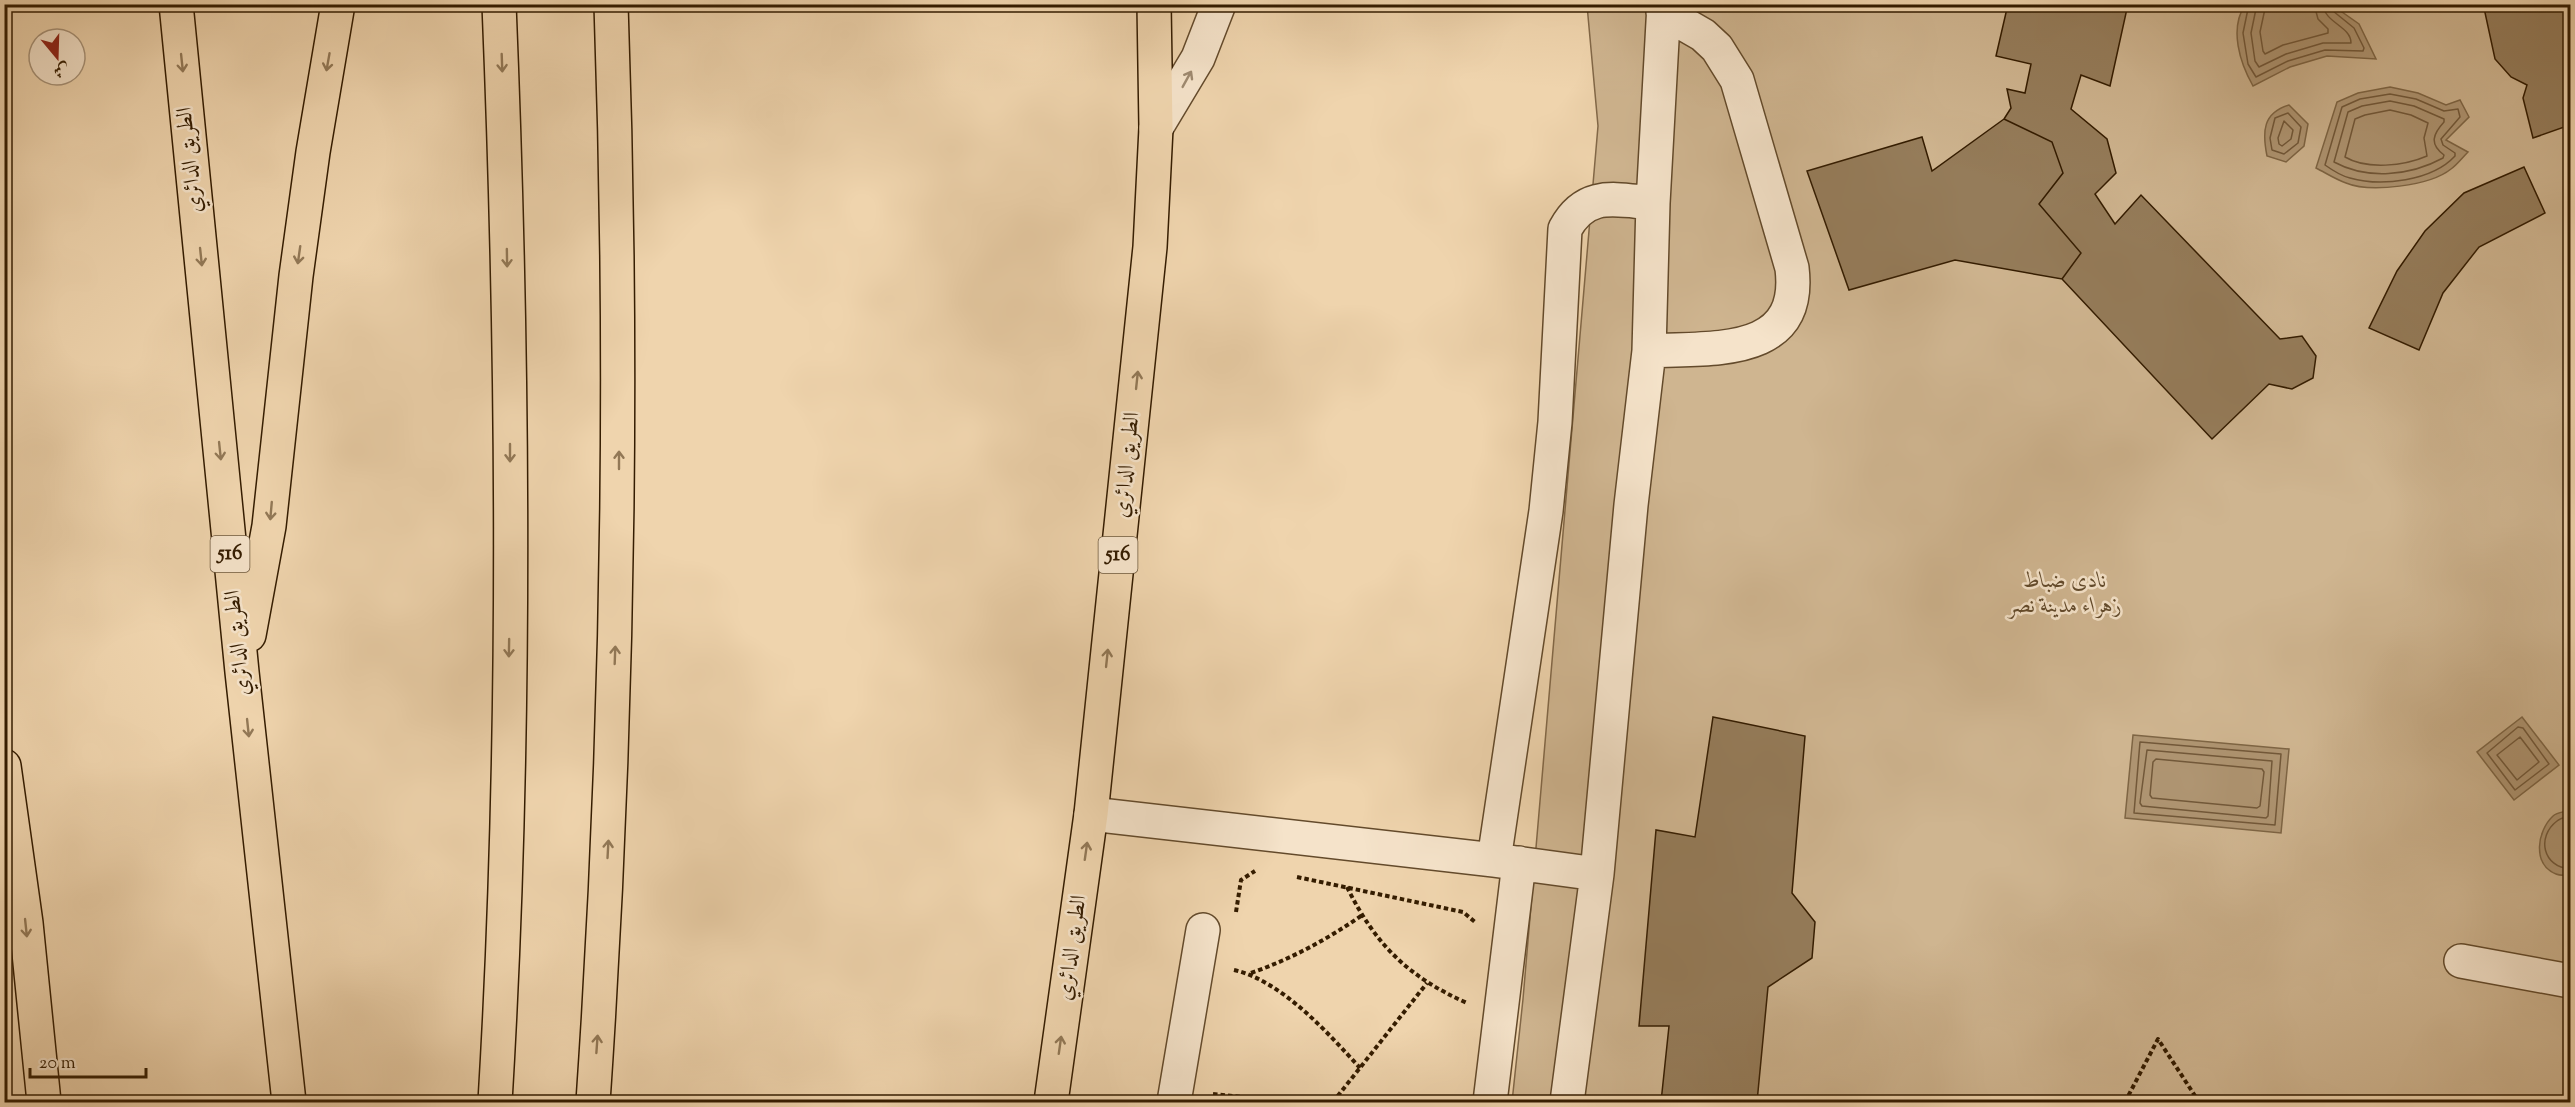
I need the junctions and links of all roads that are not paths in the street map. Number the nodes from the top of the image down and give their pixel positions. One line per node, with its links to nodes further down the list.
1 (176, 4): 11 (highway, الطريق الدائري / 516, one-way to 11)
2 (338, 4): 11 (highway, 516, one-way to 11)
3 (499, 4): 22 (highway, one-way to 22)
4 (611, 4): 23 (highway, one-way to 4)
5 (1154, 4): 8 (highway, الطريق الدائري / 516)
6 (1219, 4): 8 (street, one-way to 6)
7 (1663, 8): 9 (street); 10 (street)
8 (1156, 128): 13 (highway, الطريق الدائري / 516, one-way to 8)
9 (1653, 203): 10 (street); 14 (street)
10 (1649, 351): 15 (street)
11 (242, 672): 21 (highway, الطريق الدائري / 516, one-way to 21)
12 (4, 766): 20 (highway, one-way to 20)
13 (1091, 814): 14 (street); 24 (highway, الطريق الدائري / 516, one-way to 13)
14 (1507, 861): 15 (street); 25 (street)
15 (1597, 874): 26 (street)
16 (1203, 930): 19 (street)
17 (2462, 961): 18 (street)
18 (2571, 981)
19 (1175, 1096)
20 (44, 1102)
21 (289, 1102)
22 (495, 1102)
23 (593, 1102)
24 (1051, 1102)
25 (1490, 1102)
26 (1567, 1102)

